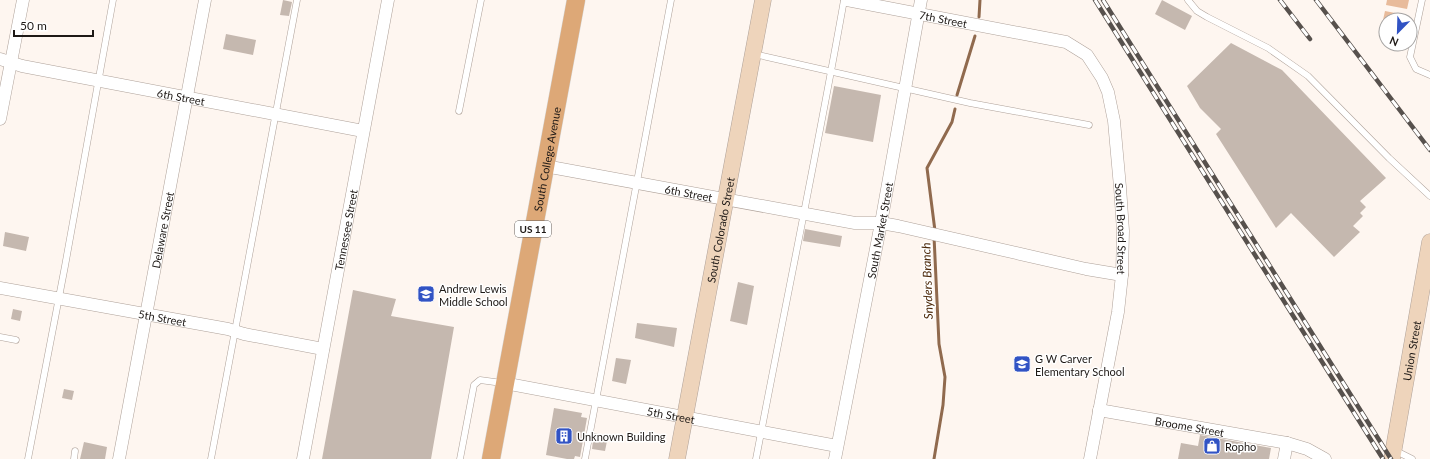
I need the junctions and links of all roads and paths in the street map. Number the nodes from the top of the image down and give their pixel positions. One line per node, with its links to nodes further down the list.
1 (23, 0): 18 (street)
2 (113, 0): 21 (lane)
3 (205, 0): 23 (street, Delaware Street)
4 (297, 0): 25 (lane)
5 (388, 0): 28 (street, Tennessee Street)
6 (481, 0): 24 (lane)
7 (576, 0): 29 (main road, South College Avenue / US 11)
8 (671, 0): 30 (lane)
9 (763, 0): 17 (street, South Colorado Street)
10 (844, 0): 19 (lane)
11 (847, 0): 15 (street, 7th Street)
12 (921, 0): 15 (street, South Market Street)
13 (1188, 0): 31 (lane)
14 (1422, 0): 20 (lane)
15 (919, 14): 16 (street, 7th Street); 22 (street, South Market Street)
16 (1040, 36): 36 (street, South Broad Street)
17 (752, 53): 19 (lane); 32 (street, South Colorado Street)
18 (5, 60): 21 (street, 6th Street); 26 (street)
19 (831, 72): 22 (lane); 33 (lane)
20 (1430, 75)
21 (98, 80): 23 (street, 6th Street); 38 (lane)
22 (906, 89): 27 (lane); 34 (street, South Market Street)
23 (187, 97): 25 (street, 6th Street); 39 (street, Delaware Street)
24 (459, 111)
25 (277, 113): 28 (street, 6th Street); 40 (lane)
26 (0, 119)
27 (1089, 125)
28 (363, 131): 43 (street, Tennessee Street)
29 (545, 166): 30 (street, 6th Street); 44 (main road, South College Avenue / US 11)
30 (637, 183): 32 (street, 6th Street); 45 (lane)
31 (1430, 196)
32 (726, 199): 33 (street, 6th Street); 47 (street, South Colorado Street)
33 (803, 214): 34 (street, 6th Street); 48 (lane)
34 (881, 223): 36 (street, 6th Street); 50 (street, South Market Street)
35 (1430, 242): 52 (street, Union Street)
36 (1122, 274): 46 (street, South Broad Street)
37 (0, 288): 38 (street, 5th Street)
38 (58, 299): 39 (street, 5th Street); 53 (lane)
39 (146, 315): 40 (street, 5th Street); 55 (street, Delaware Street)
40 (234, 332): 43 (street, 5th Street); 56 (lane)
41 (0, 338): 42 (lane)
42 (16, 340)
43 (323, 349): 57 (street, Tennessee Street)
44 (504, 383): 45 (street, 5th Street); 58 (lane); 59 (main road, South College Avenue / US 11)
45 (596, 400): 47 (street, 5th Street); 60 (lane)
46 (1099, 410): 49 (street, Broome Street); 64 (street, South Broad Street)
47 (684, 417): 48 (street, 5th Street); 61 (street, South Colorado Street)
48 (761, 432): 50 (street, 5th Street); 62 (lane)
49 (1287, 443): 65 (street); 66 (street, Broome Street)
50 (837, 446): 63 (street, South Market Street)
51 (75, 451): 54 (lane)
52 (1393, 454): 67 (lane)
53 (28, 459)
54 (74, 459)
55 (119, 459)
56 (211, 459)
57 (303, 459)
58 (460, 459)
59 (491, 459)
60 (584, 459)
61 (677, 459)
62 (756, 459)
63 (835, 459)
64 (1090, 459)
65 (1284, 459)
66 (1325, 459)
67 (1412, 459)

